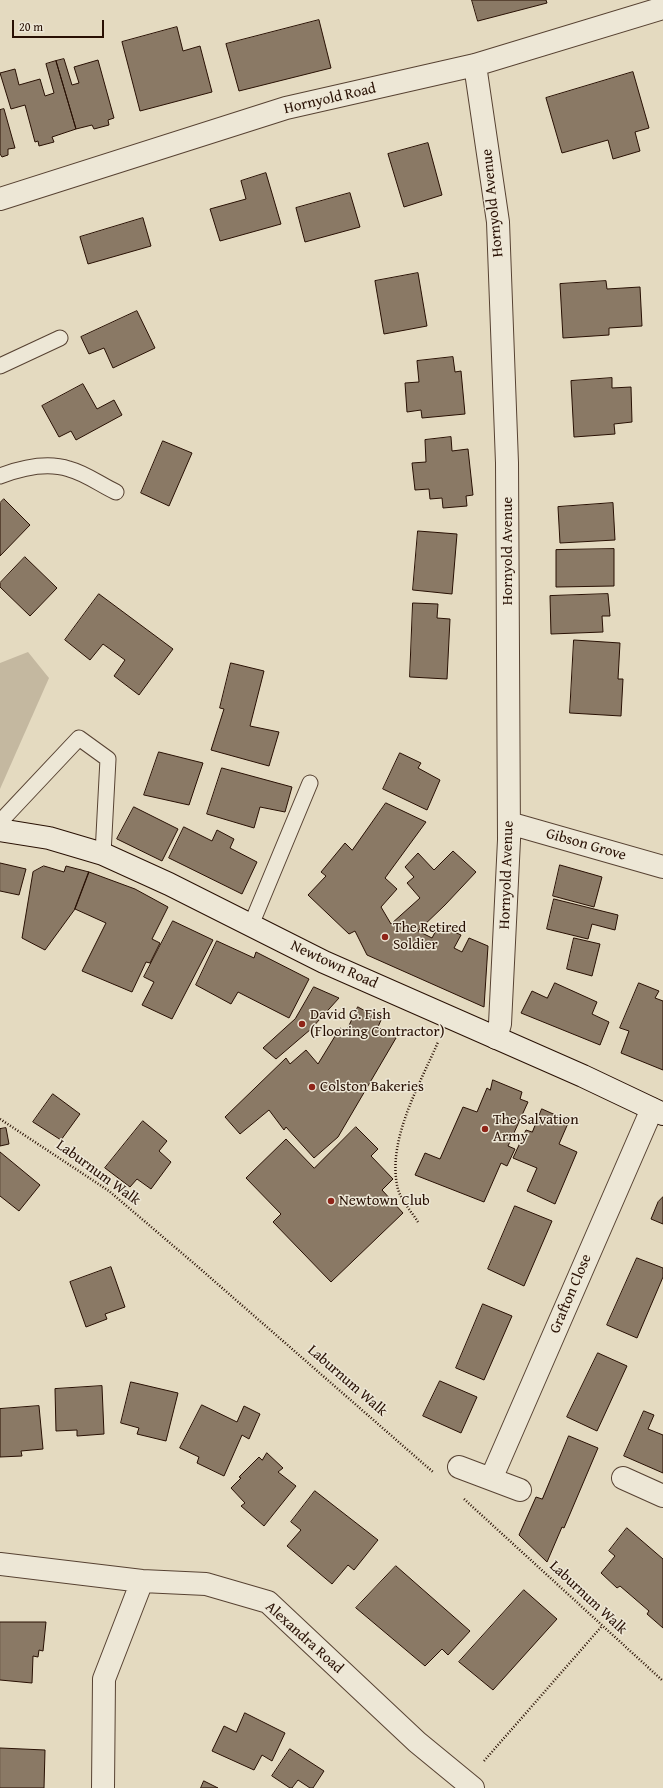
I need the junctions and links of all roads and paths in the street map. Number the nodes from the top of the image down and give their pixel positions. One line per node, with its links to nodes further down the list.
1 (663, 8): 2 (street, Hornyold Road)
2 (475, 65): 3 (street, Hornyold Road); 10 (street, Hornyold Avenue)
3 (0, 198)
4 (60, 338): 5 (lane)
5 (0, 366)
6 (0, 476): 7 (lane)
7 (116, 492)
8 (310, 783): 14 (lane)
9 (0, 822): 12 (lane)
10 (509, 823): 13 (street, Gibson Grove); 16 (street, Hornyold Avenue)
11 (0, 830): 12 (street, Newtown Road)
12 (103, 854): 14 (street, Newtown Road)
13 (663, 867)
14 (251, 925): 15 (street, Newtown Road)
15 (448, 1017): 16 (street, Newtown Road); 19 (path)
16 (496, 1038): 17 (street, Newtown Road)
17 (657, 1112): 23 (street, Grafton Close)
18 (0, 1119): 21 (path, Laburnum Walk)
19 (418, 1222)
20 (459, 1466): 23 (street)
21 (436, 1476)
22 (623, 1478): 26 (street)
23 (491, 1479): 24 (street)
24 (520, 1490)
25 (460, 1496): 29 (path, Laburnum Walk)
26 (663, 1496)
27 (0, 1564): 28 (street, Alexandra Road)
28 (142, 1581): 31 (street, Alexandra Road); 32 (street)
29 (602, 1626): 30 (path, Laburnum Walk); 31 (path)
30 (663, 1681)
31 (470, 1785)
32 (103, 1788)

